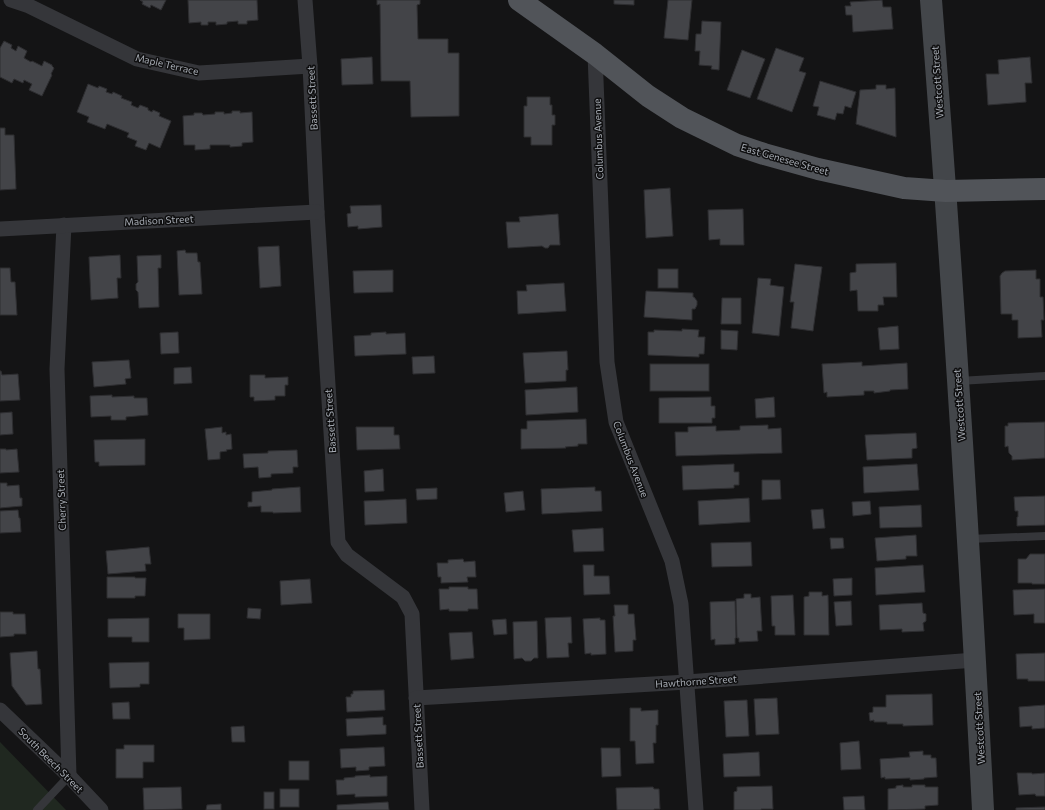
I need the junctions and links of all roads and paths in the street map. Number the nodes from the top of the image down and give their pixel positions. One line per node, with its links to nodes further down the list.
1 (11, 0): 7 (street, Maple Terrace)
2 (306, 0): 7 (street, Bassett Street)
3 (519, 0): 5 (main road, East Genesee Street)
4 (930, 0): 9 (street, Westcott Street)
5 (542, 7): 6 (main road, East Genesee Street)
6 (595, 54): 9 (main road, East Genesee Street); 18 (street, Columbus Avenue)
7 (310, 66): 10 (street, Bassett Street)
8 (1045, 190): 9 (main road, East Genesee Street)
9 (946, 191): 14 (street, Westcott Street)
10 (317, 212): 11 (street, Madison Street); 19 (street, Bassett Street)
11 (64, 225): 12 (street, Madison Street); 21 (street, Cherry Street)
12 (0, 229)
13 (1045, 376): 14 (lane)
14 (958, 381): 16 (street, Westcott Street)
15 (1045, 536): 16 (lane)
16 (968, 539): 17 (street, Westcott Street)
17 (975, 660): 18 (street, Hawthorne Street); 26 (street, Westcott Street)
18 (687, 682): 19 (street, Hawthorne Street); 25 (street, Columbus Avenue)
19 (416, 698): 24 (street, Bassett Street)
20 (0, 710): 21 (street, South Beech Street)
21 (69, 776): 22 (lane); 23 (street, South Beech Street)
22 (37, 810)
23 (101, 810)
24 (422, 810)
25 (696, 810)
26 (983, 810)

